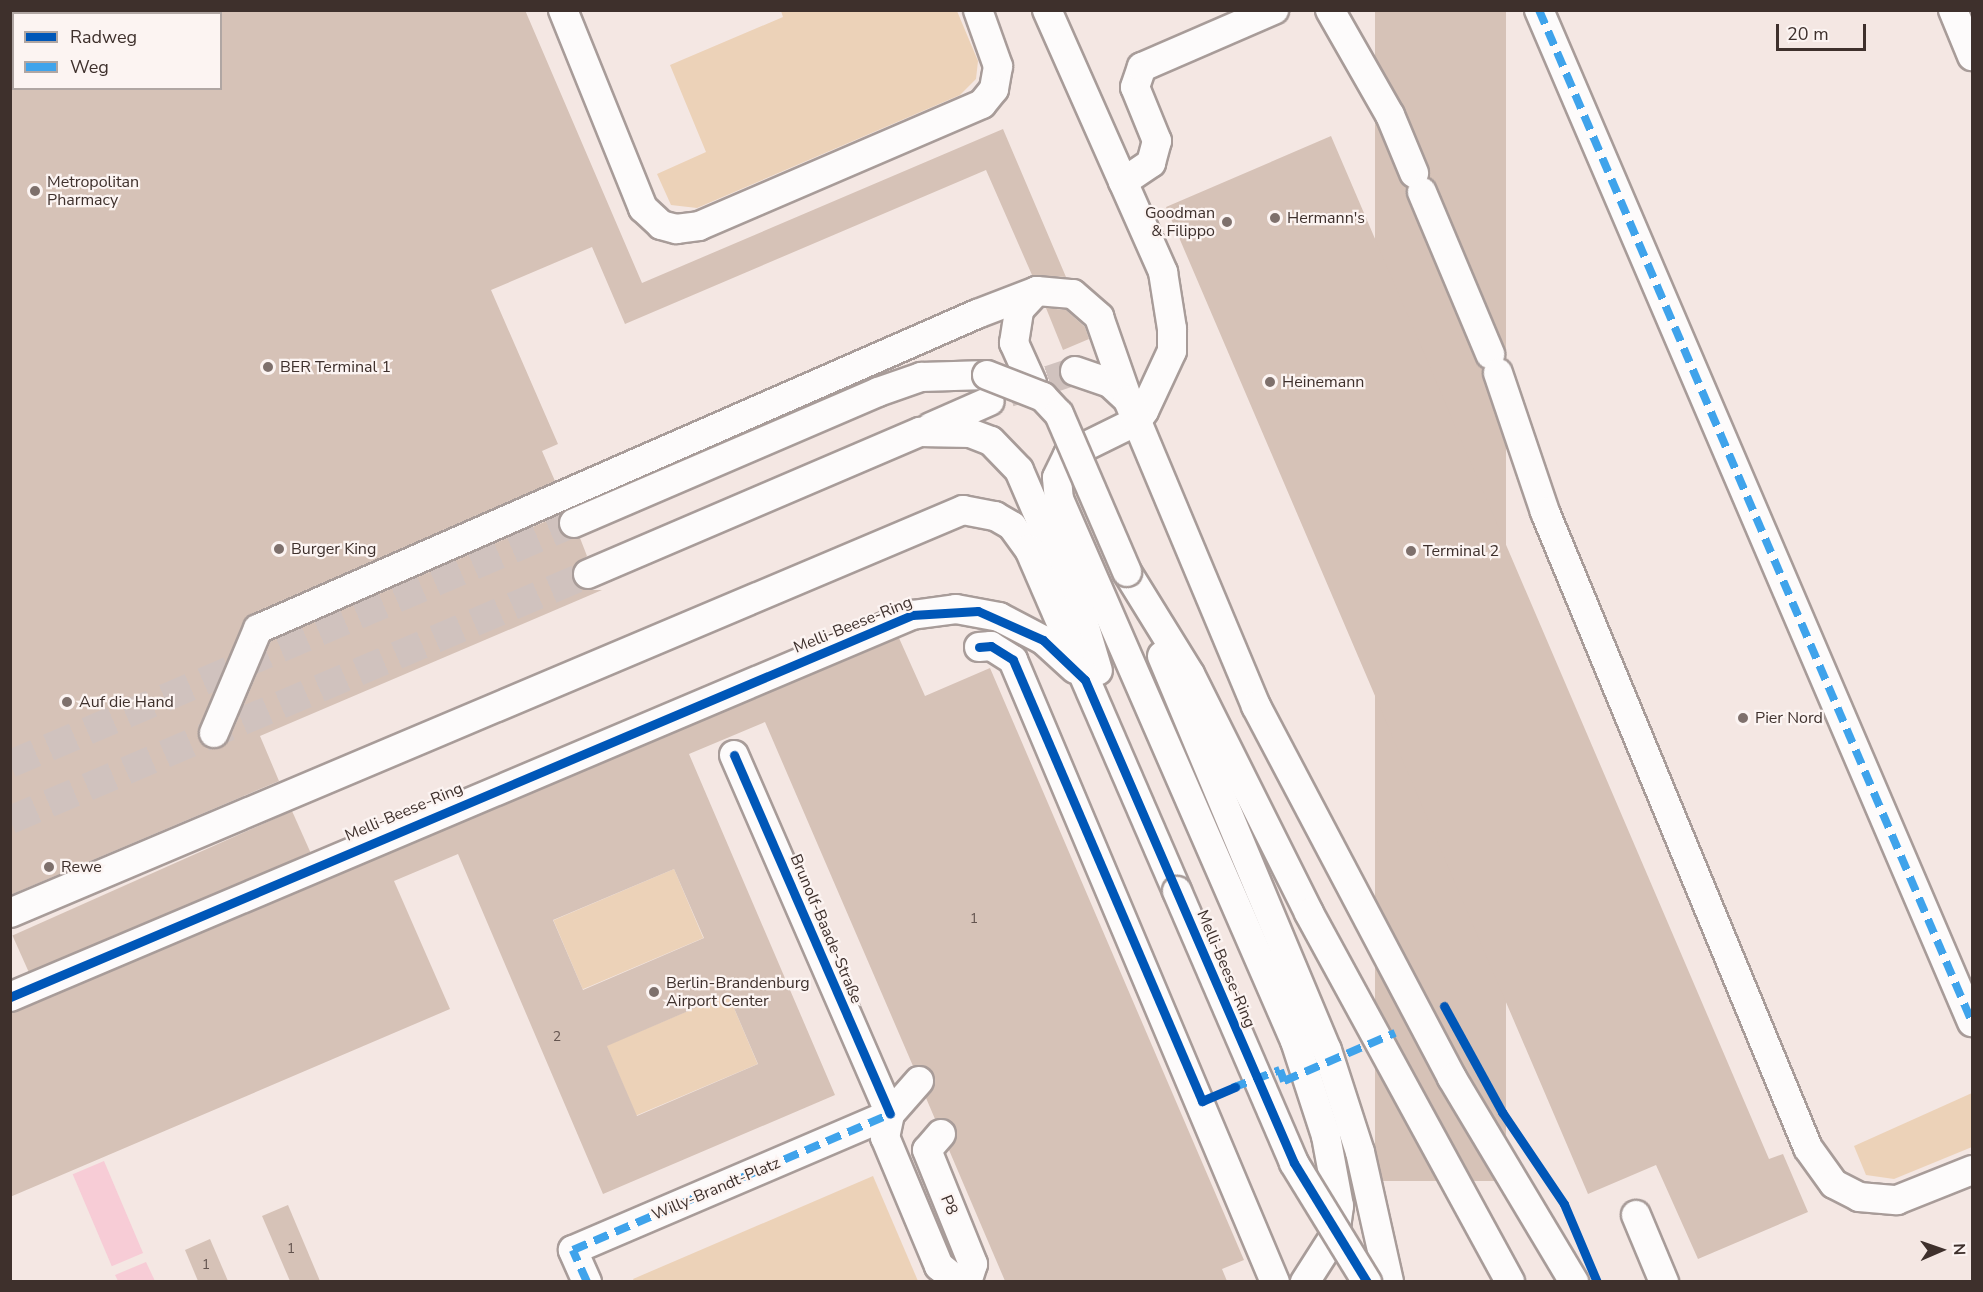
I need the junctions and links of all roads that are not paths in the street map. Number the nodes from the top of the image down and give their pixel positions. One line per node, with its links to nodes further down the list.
1 (563, 10): 2 (street)
2 (978, 10)
3 (1047, 10): 9 (street)
4 (1274, 10): 9 (street)
5 (1330, 10): 29 (street)
6 (1539, 10): 25 (street)
7 (1953, 10): 8 (street)
8 (1972, 56)
9 (1124, 182): 14 (street)
10 (1037, 291): 12 (street); 14 (street); 21 (street)
11 (1075, 371): 14 (street)
12 (1032, 383)
13 (990, 401): 15 (street)
14 (1132, 410): 35 (street); 39 (street)
15 (920, 432): 18 (street, Melli-Beese-Ring); 20 (street, Melli-Beese-Ring)
16 (574, 523): 17 (street, bridge)
17 (1127, 572): 37 (street); 38 (street)
18 (588, 574)
19 (979, 647): 34 (street)
20 (1094, 690): 23 (street, Melli-Beese-Ring); 24 (street, Melli-Beese-Ring); 36 (street, Melli-Beese-Ring, bridge)
21 (214, 733)
22 (734, 754): 27 (street, Brunolf-Baade-Straße)
23 (10, 913)
24 (10, 997)
25 (1972, 1022)
26 (919, 1081): 27 (street)
27 (890, 1114): 31 (street, Willy-Brandt-Platz); 32 (street, Brunolf-Baade-Straße)
28 (941, 1134): 33 (street, P8)
29 (1972, 1170)
30 (1636, 1215): 40 (street)
31 (587, 1281)
32 (960, 1281)
33 (967, 1281)
34 (1275, 1281)
35 (1305, 1281)
36 (1367, 1281)
37 (1389, 1281)
38 (1510, 1281)
39 (1574, 1281)
40 (1664, 1281)

